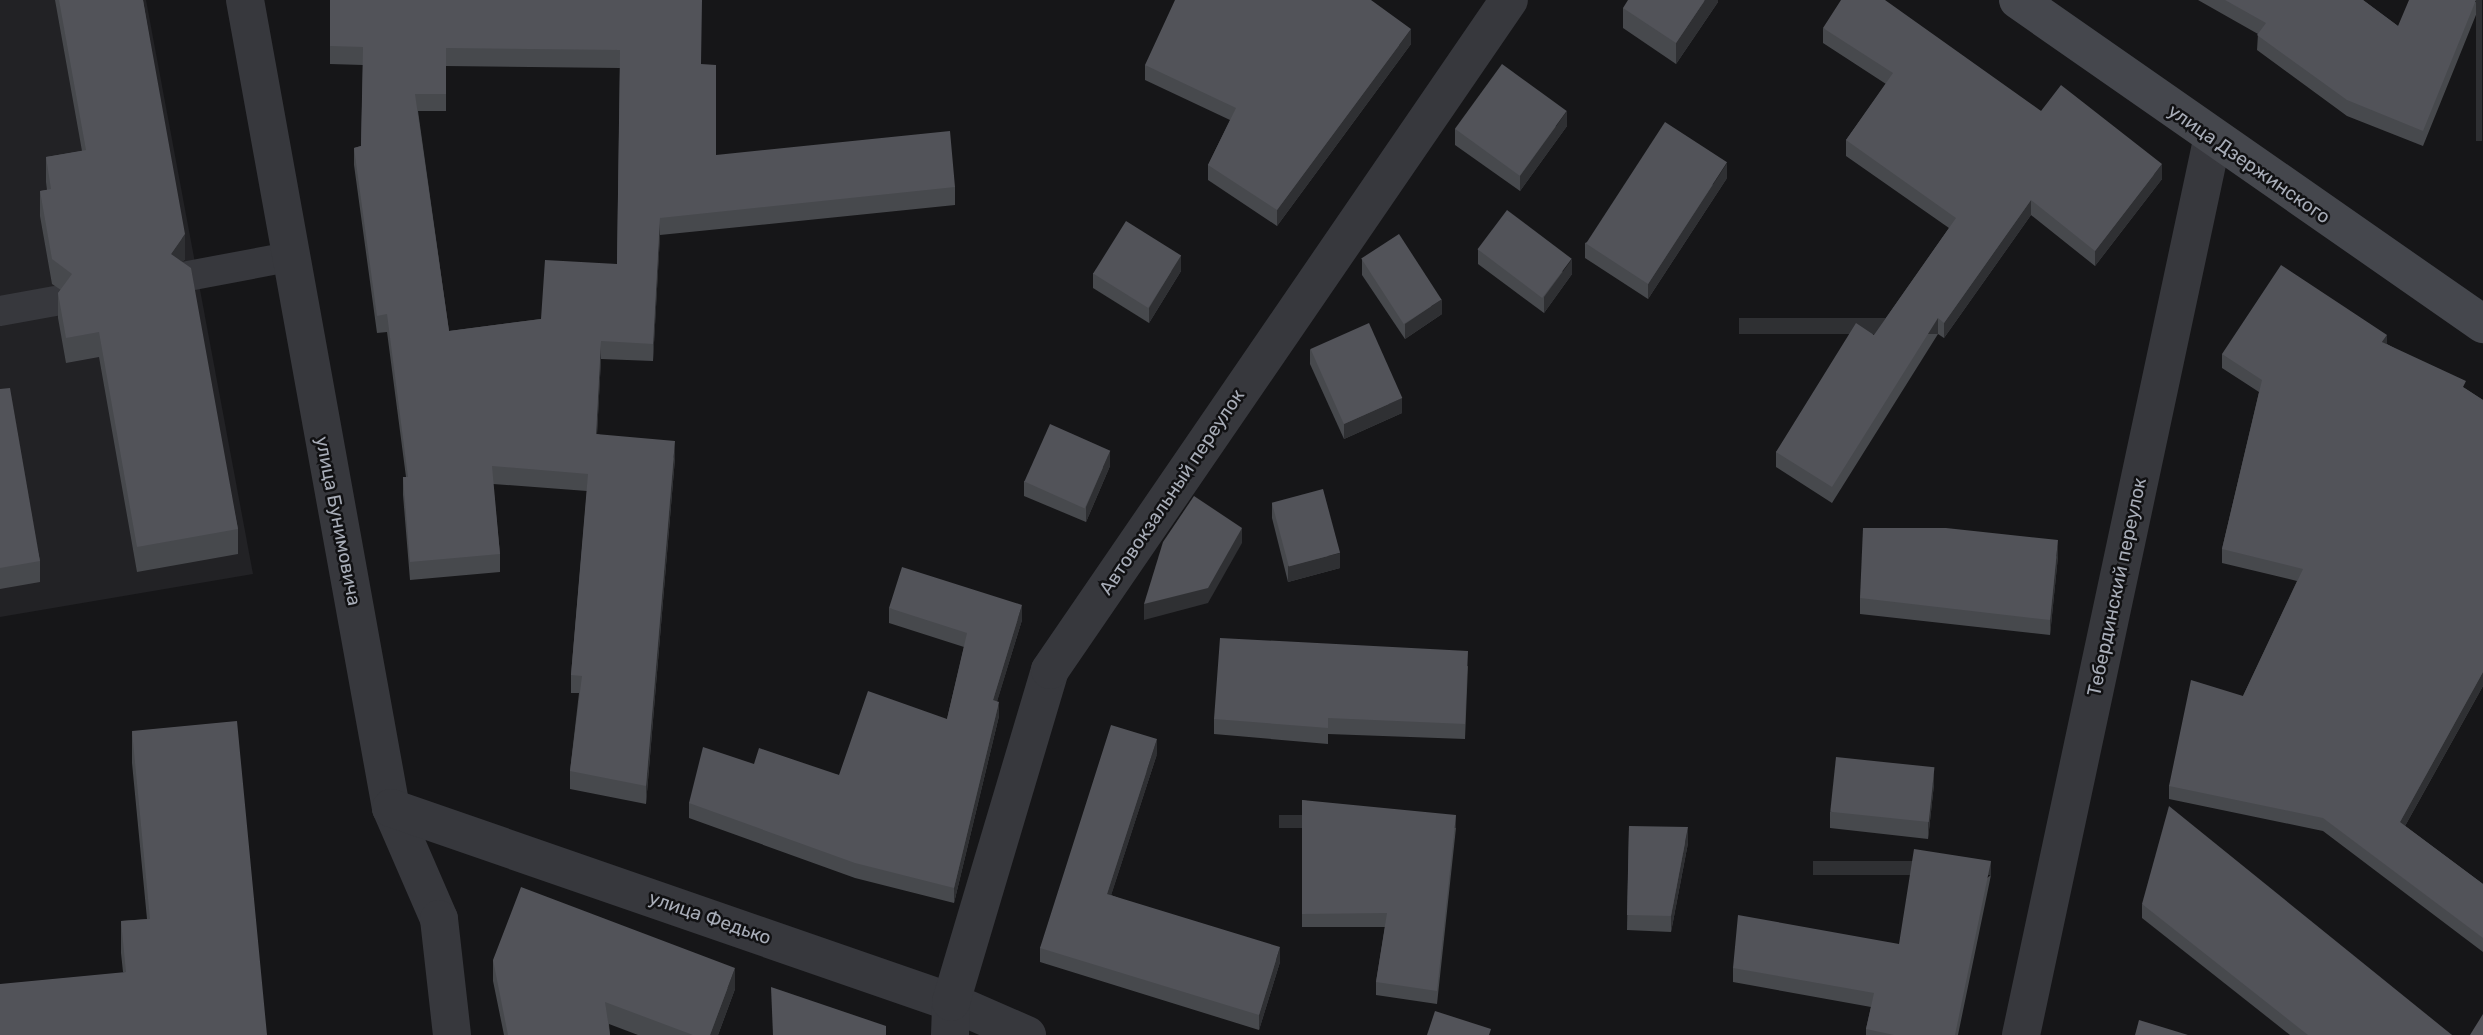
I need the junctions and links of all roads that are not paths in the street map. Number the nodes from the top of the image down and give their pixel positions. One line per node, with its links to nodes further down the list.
1 (245, 0): 5 (street, улица Бунимовича)
2 (1509, 0): 11 (street, Автовокзальный переулок)
3 (2018, 0): 4 (main road, улица Дзержинского)
4 (2212, 140): 9 (main road, улица Дзержинского); 14 (street, Тебердинский переулок)
5 (289, 257): 6 (lane); 10 (street, улица Бунимовича)
6 (188, 276)
7 (55, 301): 8 (lane)
8 (0, 311)
9 (2483, 324)
10 (391, 807): 11 (street, улица Федько); 12 (street, улица Бунимовича)
11 (951, 1018): 13 (street, улица Федько)
12 (452, 1035)
13 (1027, 1035)
14 (2021, 1035)

